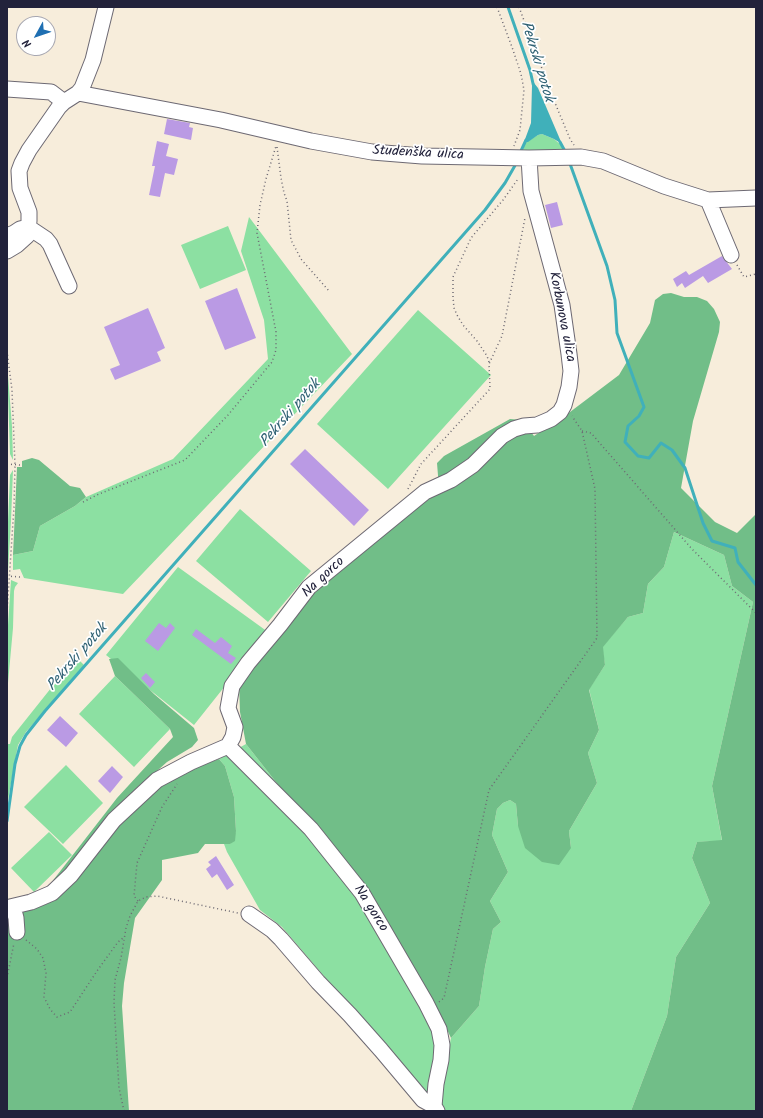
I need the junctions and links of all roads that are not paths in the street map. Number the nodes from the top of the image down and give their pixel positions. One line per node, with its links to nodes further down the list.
1 (106, 7): 3 (street)
2 (7, 89): 4 (street)
3 (78, 93): 4 (street); 5 (street, Studenška ulica)
4 (64, 102): 8 (street)
5 (523, 160): 7 (street, Studenška ulica); 13 (street, Korbunova ulica)
6 (756, 198): 7 (street, Studenška ulica)
7 (708, 200): 11 (street)
8 (28, 227): 9 (street); 10 (street); 12 (street)
9 (7, 236)
10 (7, 251)
11 (731, 255)
12 (69, 286)
13 (425, 492): 14 (street, Na gorco)
14 (228, 746): 15 (street); 18 (street, Na gorco)
15 (9, 907): 17 (street)
16 (250, 914): 18 (street, Na gorco)
17 (17, 932)
18 (436, 1109)

